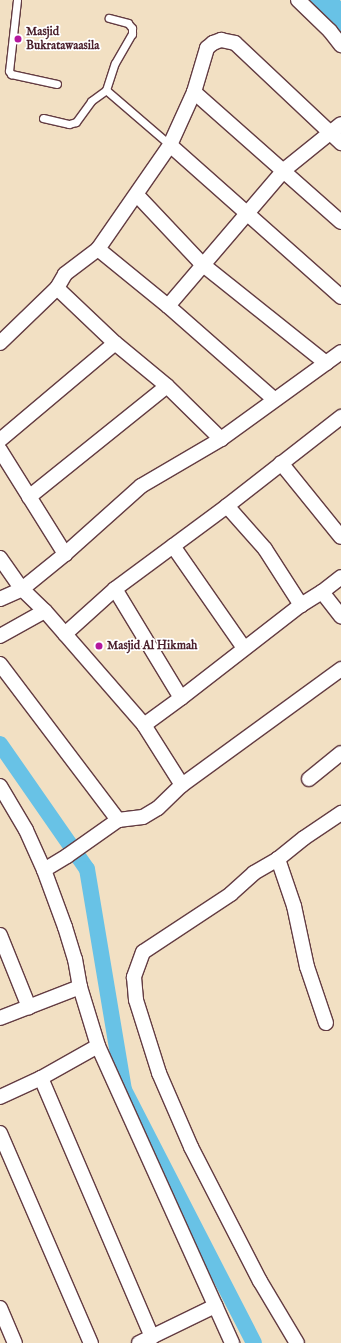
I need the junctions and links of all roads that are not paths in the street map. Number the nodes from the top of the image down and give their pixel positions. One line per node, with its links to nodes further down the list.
1 (17, 0): 5 (lane)
2 (298, 0): 4 (street)
3 (109, 18): 6 (lane)
4 (341, 45)
5 (56, 84)
6 (106, 90): 8 (lane); 10 (lane)
7 (194, 92): 9 (street); 10 (street); 11 (street)
8 (43, 118)
9 (338, 133): 11 (street)
10 (170, 145): 12 (street); 13 (street)
11 (284, 170): 13 (street); 14 (street)
12 (136, 195): 15 (street); 16 (street)
13 (247, 213): 16 (street); 18 (street)
14 (341, 222)
15 (98, 250): 17 (street); 19 (street)
16 (202, 264): 19 (street); 23 (street)
17 (57, 288): 20 (street); 21 (street)
18 (341, 297)
19 (168, 306): 25 (street)
20 (0, 343)
21 (115, 343): 24 (street); 28 (street)
22 (341, 352): 23 (street)
23 (326, 363): 25 (street)
24 (167, 386): 27 (street); 31 (street)
25 (274, 400): 27 (street)
26 (341, 418): 30 (street)
27 (221, 439): 35 (street)
28 (0, 440)
29 (0, 450): 31 (street)
30 (281, 463): 32 (street); 33 (street)
31 (29, 497): 35 (street)
32 (227, 506): 34 (street); 42 (street)
33 (341, 537)
34 (173, 546): 39 (street); 47 (street)
35 (65, 554): 38 (street)
36 (0, 558): 38 (street)
37 (341, 577): 40 (street)
38 (22, 589): 41 (street); 43 (street)
39 (115, 589): 45 (street); 50 (street)
40 (322, 592): 42 (street); 44 (street)
41 (0, 599)
42 (300, 605): 47 (street)
43 (45, 611): 45 (street); 46 (street)
44 (341, 616)
45 (65, 634): 51 (street)
46 (0, 636)
47 (244, 648): 50 (street)
48 (0, 664): 58 (street)
49 (341, 669): 54 (street)
50 (181, 698): 51 (street)
51 (144, 724): 54 (street)
52 (341, 753): 53 (street)
53 (309, 779)
54 (182, 785): 58 (street)
55 (0, 786): 56 (street)
56 (5, 803): 60 (street)
57 (341, 813): 59 (street)
58 (118, 820): 60 (street)
59 (278, 859): 65 (street); 77 (street)
60 (44, 870): 62 (street)
61 (0, 935): 63 (street)
62 (80, 987): 63 (street); 66 (street)
63 (29, 1007): 64 (street)
64 (0, 1018)
65 (326, 1023)
66 (98, 1046): 67 (street); 70 (street)
67 (41, 1078): 68 (street); 72 (street)
68 (0, 1097)
69 (0, 1133): 74 (street)
70 (215, 1306): 72 (street); 76 (street)
71 (0, 1308): 73 (street)
72 (152, 1337): 75 (street)
73 (15, 1343)
74 (91, 1343)
75 (138, 1343)
76 (232, 1343)
77 (297, 1343)

